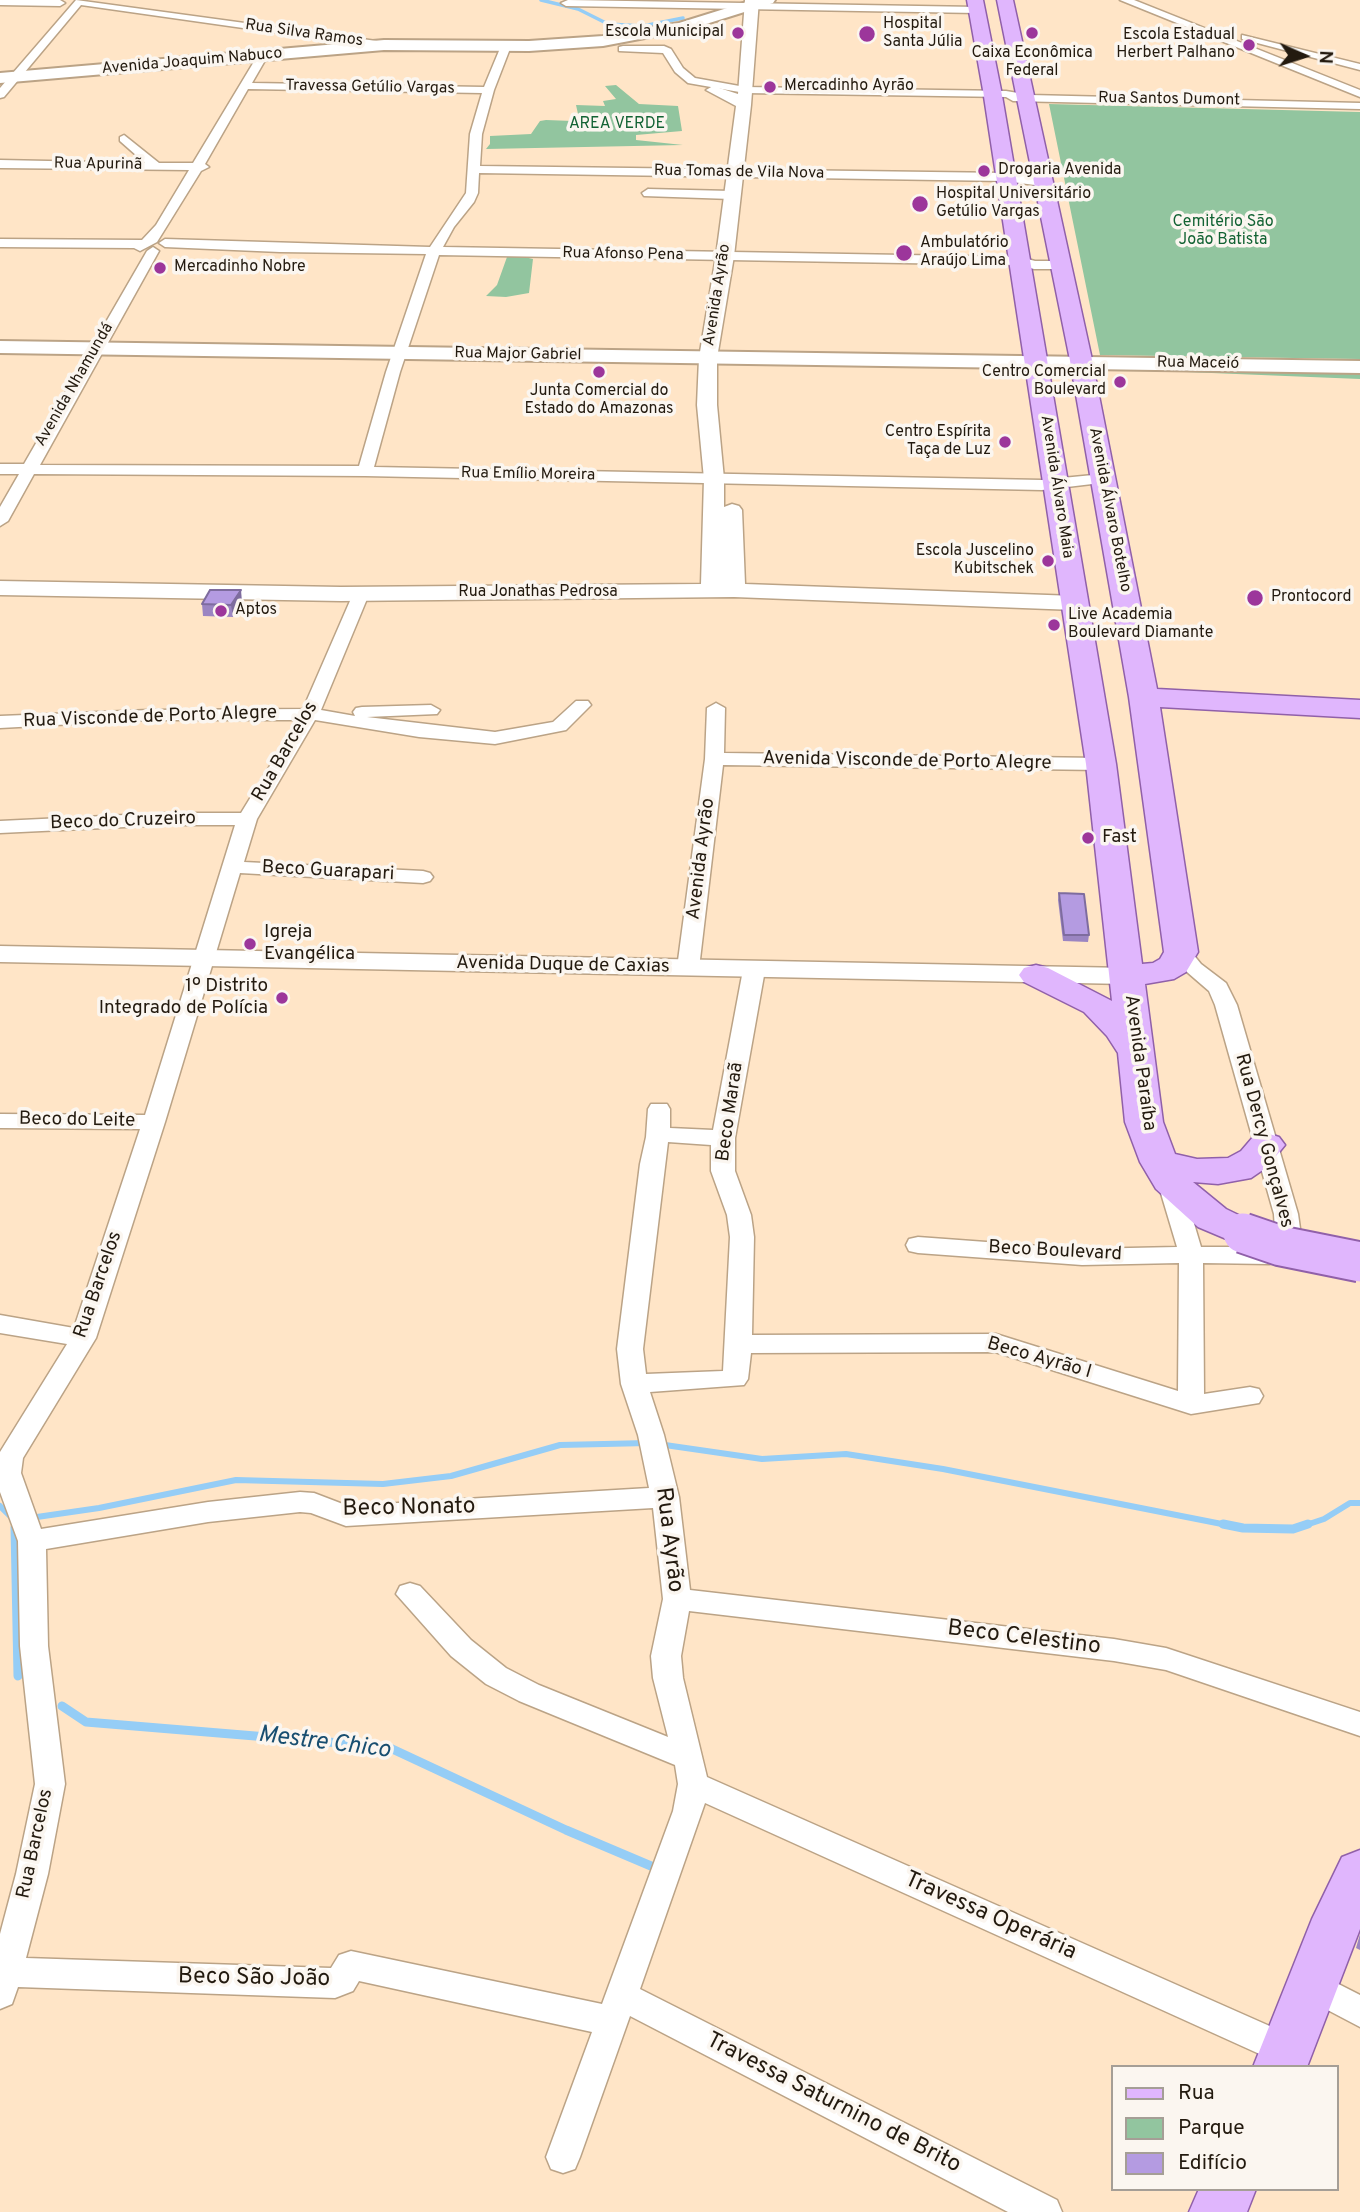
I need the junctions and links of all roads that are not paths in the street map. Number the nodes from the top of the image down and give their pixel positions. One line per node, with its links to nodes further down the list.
1 (1005, 0): 26 (main road)
2 (1125, 0): 9 (street)
3 (0, 2): 4 (street, Rua Silva Ramos)
4 (62, 2): 5 (street, Rua Silva Ramos); 19 (street)
5 (79, 2): 10 (street, Rua Silva Ramos); 19 (street)
6 (566, 3): 7 (street)
7 (756, 3): 8 (street); 13 (main road, Rua Silva Ramos); 15 (street, Rua Silva Ramos); 23 (street, Avenida Ayrão)
8 (976, 5): 25 (main road, Avenida Álvaro Maia)
9 (1182, 21): 18 (street); 27 (street)
10 (272, 29): 11 (street, Rua Silva Ramos); 17 (street, Avenida Nhamundá)
11 (298, 33): 12 (street, Rua Silva Ramos); 17 (street, Avenida Nhamundá)
12 (384, 45): 14 (main road, Rua Silva Ramos); 17 (main road, Avenida Joaquim Nabuco)
13 (560, 45): 15 (main road, Rua Silva Ramos); 16 (street, Rua Santos Dumont)
14 (506, 46): 15 (main road, Rua Silva Ramos); 21 (street)
15 (529, 46)
16 (624, 49): 22 (street, Rua Santos Dumont); 23 (street, Rua Santos Dumont)
17 (267, 56): 19 (main road, Avenida Joaquim Nabuco); 20 (street, Avenida Nhamundá)
18 (1360, 67)
19 (5, 78): 24 (street)
20 (248, 86): 21 (street, Travessa Getúlio Vargas); 32 (street, Avenida Nhamundá)
21 (488, 90): 33 (street)
22 (713, 90): 23 (street)
23 (750, 94): 25 (street, Rua Santos Dumont); 34 (street, Avenida Ayrão)
24 (0, 95)
25 (993, 96): 26 (street, Rua Santos Dumont); 35 (main road, Avenida Álvaro Maia)
26 (1026, 97): 28 (street, Rua Santos Dumont); 36 (main road)
27 (1359, 101): 28 (street, Rua Santos Dumont)
28 (1311, 103)
29 (124, 139): 31 (street)
30 (0, 164): 31 (street, Rua Apurinã)
31 (156, 166): 32 (street, Rua Apurinã)
32 (200, 167): 40 (street, Avenida Nhamundá)
33 (472, 169): 34 (street, Rua Tomas de Vila Nova); 41 (street)
34 (741, 173): 35 (street, Rua Tomas de Vila Nova); 38 (street, Avenida Ayrão); 42 (street, Avenida Ayrão)
35 (1006, 177): 36 (street, Rua Tomas de Vila Nova); 43 (main road, Avenida Álvaro Maia)
36 (1041, 178): 44 (main road, Avenida Álvaro Botelho)
37 (648, 193): 38 (street)
38 (731, 195): 42 (street, Avenida Ayrão)
39 (0, 244): 40 (street, Rua Afonso Pena)
40 (153, 246): 41 (street, Rua Afonso Pena); 46 (street, Avenida Nhamundá)
41 (434, 251): 42 (street, Rua Afonso Pena); 47 (street)
42 (732, 256): 43 (street, Rua Afonso Pena); 48 (street, Avenida Ayrão)
43 (1020, 261): 44 (street, Rua Afonso Pena); 49 (main road, Avenida Álvaro Maia)
44 (1060, 262): 50 (main road, Avenida Álvaro Botelho)
45 (0, 347): 46 (main road, Rua Major Gabriel)
46 (96, 349): 47 (main road, Rua Major Gabriel); 54 (street, Avenida Nhamundá)
47 (400, 353): 48 (main road, Rua Major Gabriel); 55 (street)
48 (717, 358): 49 (main road, Rua Major Gabriel); 56 (street, Avenida Ayrão)
49 (1037, 366): 50 (main road, Rua Maceió); 57 (main road, Avenida Álvaro Maia)
50 (1082, 367): 51 (main road, Rua Maceió); 52 (main road, Rua Maceió); 58 (main road, Avenida Álvaro Botelho)
51 (1360, 367)
52 (1360, 383)
53 (0, 469): 54 (street, Rua Emílio Moreira)
54 (27, 470): 55 (street, Rua Emílio Moreira); 59 (street, Avenida Nhamundá)
55 (365, 471): 56 (street, Rua Emílio Moreira)
56 (723, 479): 57 (street, Rua Emílio Moreira); 61 (street, Avenida Ayrão); 62 (street, Avenida Ayrão)
57 (1056, 485): 58 (street, Rua Emílio Moreira); 64 (main road, Avenida Álvaro Maia)
58 (1104, 486): 65 (main road, Avenida Álvaro Botelho)
59 (0, 521)
60 (0, 588): 63 (street, Rua Jonathas Pedrosa)
61 (712, 590): 62 (street, Rua Jonathas Pedrosa); 63 (street, Rua Jonathas Pedrosa)
62 (734, 590): 64 (street, Rua Jonathas Pedrosa)
63 (361, 594): 70 (street, Rua Barcelos)
64 (1075, 603): 73 (main road, Avenida Álvaro Maia)
65 (1144, 696): 68 (main road); 78 (main road, Avenida Álvaro Botelho)
66 (582, 705): 70 (street, Rua Visconde de Porto Alegre)
67 (716, 708): 72 (street, Avenida Ayrão)
68 (1360, 709)
69 (431, 710): 70 (street)
70 (310, 714): 71 (street, Rua Visconde de Porto Alegre); 74 (street, Rua Barcelos)
71 (0, 722)
72 (714, 759): 73 (street, Avenida Visconde de Porto Alegre); 81 (street, Avenida Ayrão)
73 (1101, 764): 84 (main road, Avenida Álvaro Maia)
74 (247, 819): 75 (street, Beco do Cruzeiro); 76 (street, Rua Barcelos)
75 (0, 827)
76 (232, 867): 77 (street, Beco Guarapari); 80 (street, Rua Barcelos)
77 (423, 877)
78 (1181, 952): 84 (main road); 91 (street, Rua Dercy Gonçalves)
79 (0, 954): 80 (street, Avenida Duque de Caxias)
80 (205, 959): 81 (street, Avenida Duque de Caxias); 88 (street, Rua Barcelos)
81 (688, 968): 82 (street, Avenida Duque de Caxias)
82 (754, 970): 83 (street, Avenida Duque de Caxias); 90 (street, Beco Maraã)
83 (1037, 975): 84 (street, Avenida Duque de Caxias); 85 (main road)
84 (1127, 976): 85 (main road, Avenida Paraíba)
85 (1133, 1049): 92 (main road, Avenida Paraíba)
86 (659, 1109): 89 (street, Rua Ayrão)
87 (0, 1121): 88 (street, Beco do Leite)
88 (154, 1122): 97 (street, Rua Barcelos)
89 (658, 1138): 90 (street); 99 (street, Rua Ayrão)
90 (723, 1138): 98 (street, Beco Maraã)
91 (1266, 1145): 92 (main road); 94 (street, Rua Dercy Gonçalves)
92 (1164, 1171): 94 (street); 95 (main road, Avenida Paraíba, bridge)
93 (918, 1245): 94 (street, Beco Boulevard)
94 (1191, 1255): 101 (street)
95 (1360, 1262)
96 (0, 1324): 97 (street)
97 (83, 1338): 103 (street, Rua Barcelos)
98 (739, 1344): 99 (street, Beco Maraã); 101 (street, Beco Ayrão I)
99 (634, 1384): 102 (street, Rua Ayrão)
100 (1250, 1396): 101 (street, Beco Ayrão I)
101 (1191, 1405)
102 (665, 1497): 103 (street, Beco Nonato); 105 (street, Rua Ayrão)
103 (32, 1541): 109 (street, Rua Barcelos)
104 (410, 1594): 107 (street, Travessa Operária)
105 (677, 1599): 106 (street, Beco Celestino); 107 (street, Rua Ayrão)
106 (1360, 1724)
107 (691, 1771): 111 (street, Rua Ayrão); 113 (street, Travessa Operária)
108 (1360, 1872): 110 (main road)
109 (3, 1983): 111 (street, Beco São João)
110 (1312, 1986): 112 (street); 113 (main road)
111 (617, 2008): 114 (street, Rua Ayrão); 116 (street, Travessa Saturnino de Brito)
112 (1360, 2012)
113 (1284, 2059)
114 (563, 2157)
115 (1227, 2191): 117 (main road)
116 (1044, 2212)
117 (1218, 2212)

